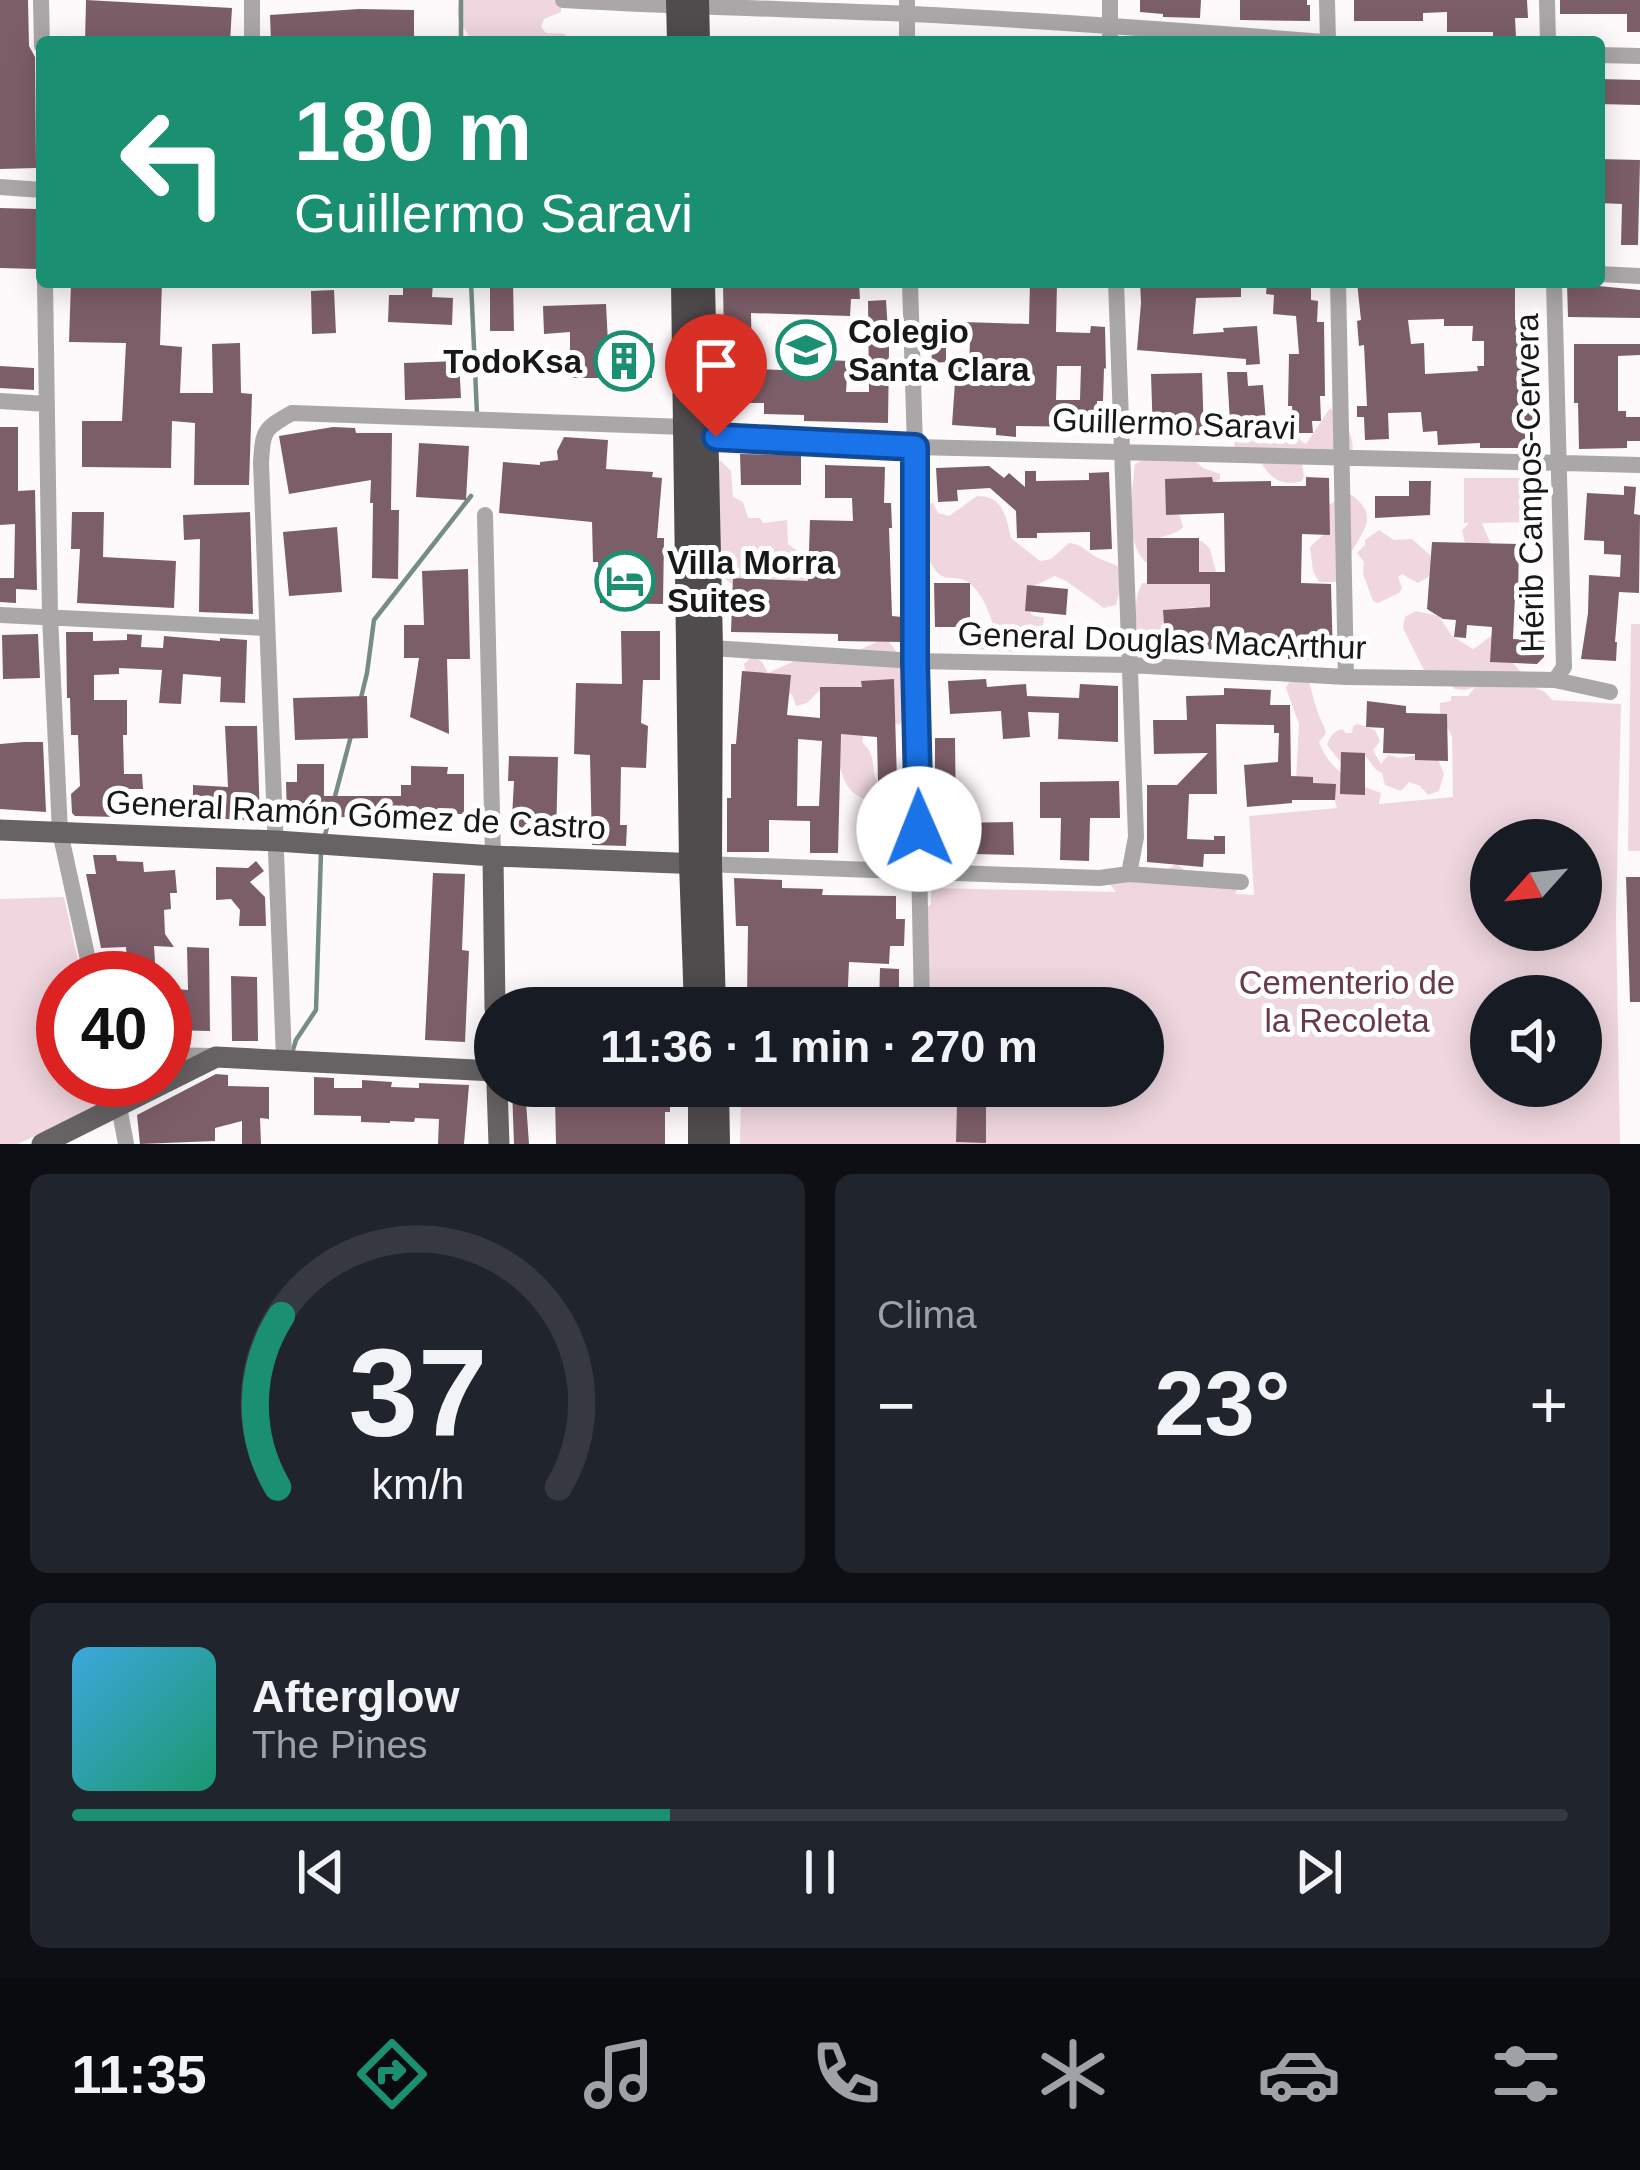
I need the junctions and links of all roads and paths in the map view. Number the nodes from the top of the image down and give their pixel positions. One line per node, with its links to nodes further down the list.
1 (41, 0): 10 (street)
2 (252, 0): 11 (street)
3 (563, 0): 7 (street)
4 (1110, 0): 9 (street)
5 (1328, 0): 15 (street)
6 (1547, 0): 16 (street)
7 (689, 4): 8 (street); 12 (highway); 13 (highway)
8 (907, 7): 9 (street)
9 (1110, 34): 14 (street)
10 (42, 36)
11 (252, 36)
12 (681, 36)
13 (697, 36)
14 (1164, 36)
15 (1326, 36)
16 (1548, 36)
17 (1605, 55): 18 (street)
18 (1640, 56)
19 (0, 188): 20 (street)
20 (36, 190)
21 (1605, 274): 22 (street)
22 (1640, 276)
23 (45, 288): 31 (street)
24 (683, 288): 32 (highway)
25 (703, 288): 32 (highway)
26 (910, 288): 33 (street)
27 (1116, 288): 34 (street)
28 (1338, 288): 35 (street)
29 (1554, 288): 36 (street, Hérib Campos-Cervera)
30 (0, 401): 31 (street)
31 (47, 404): 40 (street)
32 (695, 432): 33 (street, Guillermo Saravi); 41 (street, Guillermo Saravi); 42 (highway); 52 (highway)
33 (915, 447): 34 (street, Guillermo Saravi); 43 (street)
34 (1124, 450): 35 (street, Guillermo Saravi); 44 (street)
35 (1344, 458): 36 (street, Guillermo Saravi); 45 (street)
36 (1558, 462): 37 (street, Guillermo Saravi); 46 (street, Hérib Campos-Cervera)
37 (1640, 465)
38 (485, 514): 51 (street)
39 (0, 615): 40 (street)
40 (50, 616): 41 (street); 49 (street)
41 (267, 628): 50 (street)
42 (711, 648): 43 (street, General Douglas MacArthur); 52 (highway)
43 (915, 661): 44 (street, General Douglas MacArthur); 53 (street)
44 (1129, 665): 45 (street, General Douglas MacArthur); 54 (street)
45 (1346, 677): 46 (street, General Douglas MacArthur)
46 (1555, 680): 47 (street, General Douglas MacArthur)
47 (1610, 692)
48 (0, 830): 49 (main road, General Ramón Gómez de Castro)
49 (59, 832): 50 (main road, General Ramón Gómez de Castro); 56 (street)
50 (277, 841): 51 (main road, General Ramón Gómez de Castro); 63 (street)
51 (494, 856): 52 (main road, General Ramón Gómez de Castro); 57 (main road)
52 (701, 863): 53 (street); 58 (highway); 59 (highway)
53 (920, 871): 54 (street); 60 (street)
54 (1129, 874): 55 (street)
55 (1241, 882)
56 (86, 951)
57 (495, 987)
58 (698, 987)
59 (712, 987)
60 (922, 987)
61 (192, 1056): 62 (street)
62 (216, 1057): 63 (main road); 64 (main road)
63 (278, 1059): 65 (main road)
64 (192, 1069)
65 (474, 1070)
66 (118, 1107): 71 (main road)
67 (120, 1107): 72 (street)
68 (498, 1107): 73 (main road)
69 (700, 1107): 74 (highway)
70 (717, 1107): 75 (highway)
71 (42, 1144)
72 (126, 1144)
73 (499, 1144)
74 (700, 1144)
75 (718, 1144)

